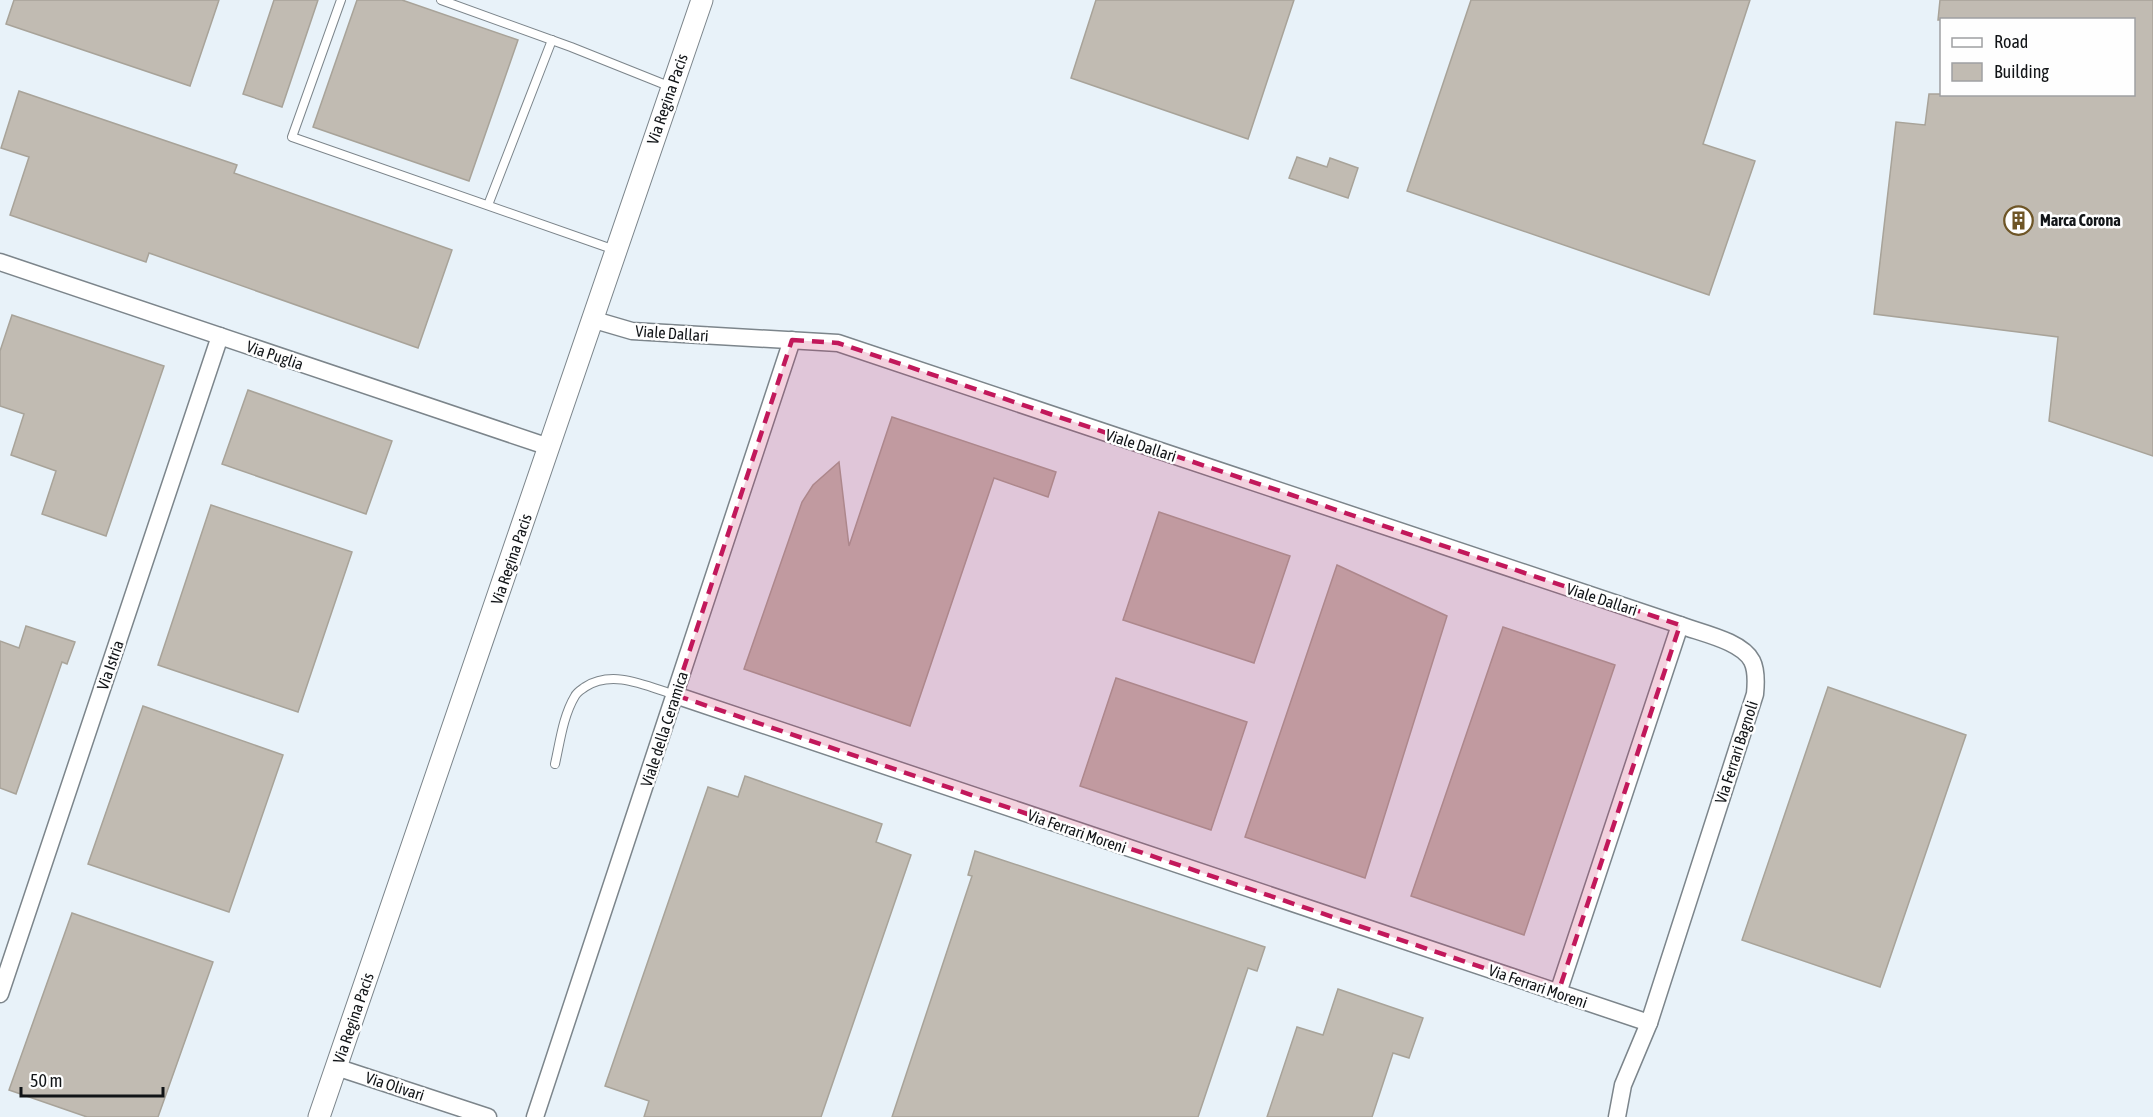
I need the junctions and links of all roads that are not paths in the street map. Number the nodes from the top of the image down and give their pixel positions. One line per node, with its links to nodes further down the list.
1 (341, 0): 6 (lane)
2 (441, 0): 4 (lane)
3 (702, 0): 5 (street, Via Regina Pacis)
4 (552, 40): 5 (lane); 6 (lane)
5 (671, 87): 7 (street, Via Regina Pacis)
6 (488, 204): 7 (lane)
7 (615, 250): 9 (street, Via Regina Pacis)
8 (0, 262): 10 (street, Via Puglia)
9 (591, 319): 11 (street, Viale Dallari); 12 (street, Via Regina Pacis)
10 (220, 336): 12 (street, Via Puglia); 17 (street, Via Istria)
11 (792, 340): 13 (street, Viale Dallari); 14 (street, Viale della Ceramica)
12 (549, 447): 19 (street, Via Regina Pacis)
13 (1680, 625): 16 (street); 18 (street, Via Ferrari Bagnoli)
14 (675, 695): 15 (lane, Via Ferrari Moreni); 16 (street, Via Ferrari Moreni); 22 (street, Viale della Ceramica)
15 (555, 764)
16 (1558, 993): 18 (street, Via Ferrari Moreni)
17 (0, 994)
18 (1649, 1023): 23 (street, Via Ferrari Bagnoli)
19 (336, 1067): 20 (street, Via Regina Pacis); 21 (street, Via Olivari)
20 (319, 1117)
21 (488, 1117)
22 (535, 1117)
23 (1617, 1117)

